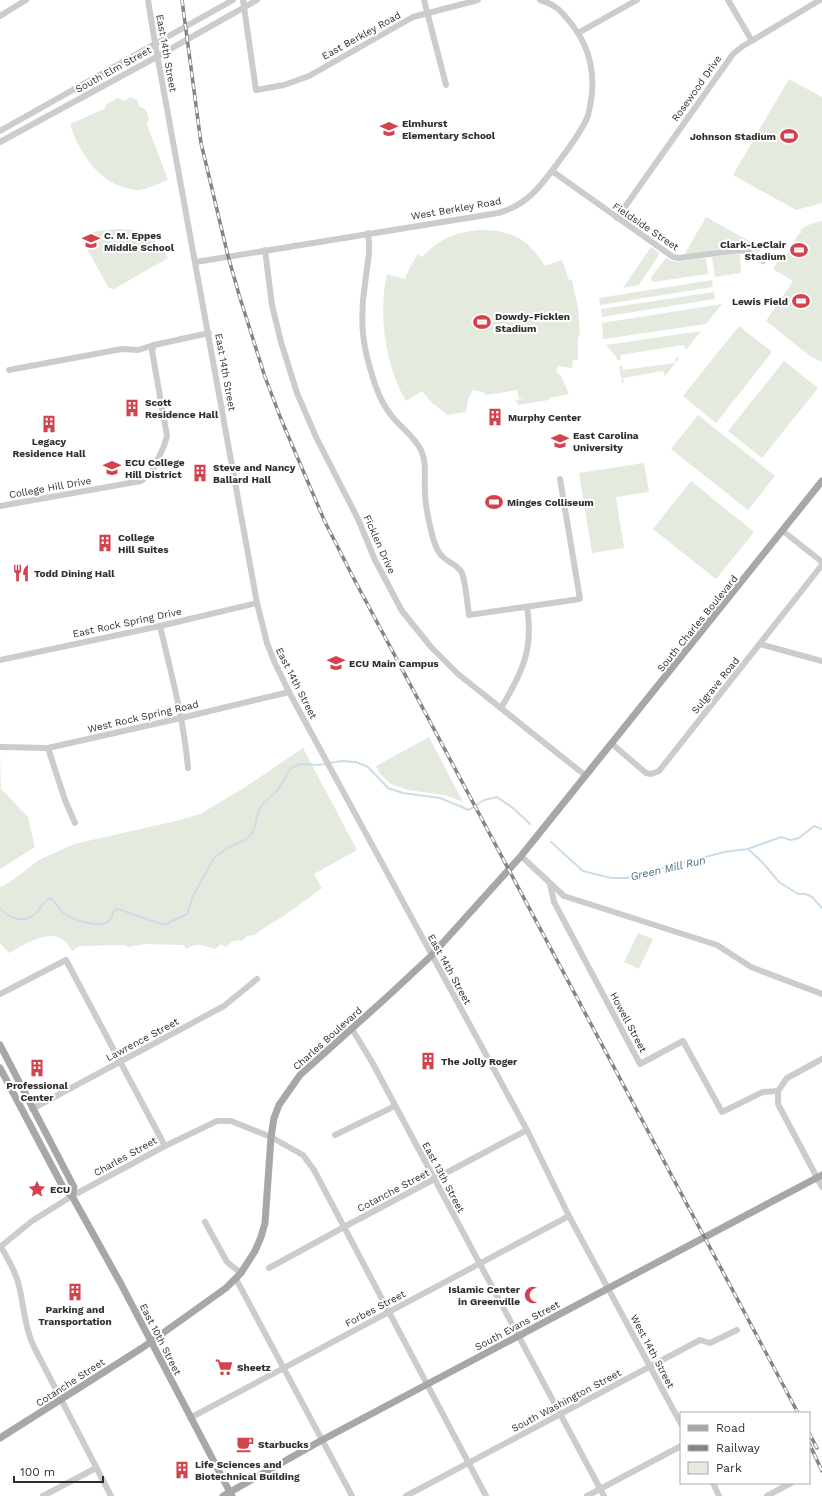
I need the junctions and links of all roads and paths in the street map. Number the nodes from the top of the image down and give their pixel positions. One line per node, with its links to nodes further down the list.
1 (26, 0): 14 (street)
2 (148, 0): 17 (street, East 14th Street)
3 (233, 0): 17 (street, South Elm Street)
4 (242, 0): 12 (street)
5 (257, 0): 12 (street, South Elm Street)
6 (424, 0): 13 (street)
7 (478, 0): 13 (street, East Berkley Road)
8 (540, 0): 15 (street, West Berkley Road)
9 (637, 0): 15 (street)
10 (728, 0): 16 (street)
11 (820, 0): 16 (street, Rosewood Drive)
12 (244, 8): 13 (street, East Berkley Road); 18 (street, South Elm Street)
13 (428, 13): 20 (street)
14 (0, 16)
15 (578, 33): 26 (street, West Berkley Road)
16 (752, 41): 27 (street, Rosewood Drive)
17 (155, 43): 18 (street, East 14th Street); 19 (street, South Elm Street)
18 (157, 56): 21 (street, South Elm Street); 31 (street, East 14th Street)
19 (87, 81): 21 (street); 22 (street, South Elm Street)
20 (446, 85)
21 (93, 91): 23 (street, South Elm Street)
22 (24, 118): 23 (street); 24 (street, South Elm Street)
23 (30, 126): 25 (street, South Elm Street)
24 (0, 131)
25 (0, 142)
26 (552, 171): 27 (street, Fieldside Street); 28 (street, West Berkley Road)
27 (617, 218): 30 (street, Fieldside Street)
28 (368, 233): 29 (street, West Berkley Road); 41 (street)
29 (265, 250): 31 (street, West Berkley Road); 47 (street, Ficklen Drive)
30 (763, 261)
31 (196, 262): 32 (street, East 14th Street)
32 (208, 333): 33 (street); 40 (street, East 14th Street)
33 (154, 345): 34 (street); 37 (street, College Hill Drive)
34 (9, 370)
35 (560, 479): 41 (street)
36 (822, 481): 38 (main road, South Charles Boulevard)
37 (0, 506)
38 (783, 531): 39 (street); 49 (main road, South Charles Boulevard)
39 (822, 564): 43 (street, Sulgrave Road)
40 (257, 603): 42 (street, East Rock Spring Drive); 46 (street, East 14th Street)
41 (527, 607): 47 (street)
42 (160, 626): 44 (street, East Rock Spring Drive); 48 (street)
43 (760, 644): 45 (street); 49 (street, Sulgrave Road)
44 (0, 660)
45 (822, 661)
46 (289, 692): 48 (street, West Rock Spring Road); 59 (street, East 14th Street)
47 (501, 708): 53 (street, Ficklen Drive)
48 (181, 718): 51 (street, West Rock Spring Road); 52 (street)
49 (612, 744): 53 (main road, South Charles Boulevard)
50 (0, 747): 51 (street, West Rock Spring Road)
51 (48, 748): 54 (street)
52 (188, 768)
53 (586, 776): 55 (main road, Charles Boulevard)
54 (75, 823)
55 (521, 856): 56 (street); 59 (main road, Charles Boulevard)
56 (550, 884): 57 (street); 58 (street, Howell Street)
57 (564, 896): 58 (street); 62 (street)
58 (557, 908): 68 (street, Howell Street)
59 (431, 956): 63 (main road, Charles Boulevard); 71 (street, East 14th Street)
60 (257, 978): 66 (street, Lawrence Street)
61 (0, 994): 66 (street)
62 (822, 994)
63 (352, 1029): 69 (street, East 13th Street); 73 (main road, Charles Boulevard)
64 (1, 1048): 70 (main road, East 10th Street)
65 (822, 1059): 68 (street)
66 (120, 1062): 70 (street, Lawrence Street); 74 (street)
67 (0, 1068): 78 (main road, East 10th Street)
68 (778, 1092): 75 (street)
69 (395, 1106): 72 (street); 76 (street, East 13th Street)
70 (32, 1109): 78 (main road, East 10th Street)
71 (526, 1130): 76 (street, Cotanche Street); 79 (street, East 14th Street)
72 (335, 1136)
73 (271, 1137): 74 (street, Charles Street); 81 (street, Charles Street); 85 (main road, Charles Boulevard)
74 (165, 1146): 78 (street, Charles Street)
75 (819, 1176): 77 (street); 87 (main road, South Evans Street)
76 (434, 1179): 81 (street, Cotanche Street); 83 (street, East 13th Street)
77 (822, 1188)
78 (72, 1196): 82 (street, Charles Street); 91 (main road, East 10th Street)
79 (569, 1216): 83 (street, Forbes Street); 87 (street, East 14th Street)
80 (205, 1222): 85 (street)
81 (344, 1227): 84 (street, Cotanche Street); 88 (street, Charles Street)
82 (1, 1247): 95 (street)
83 (479, 1264): 88 (street, Forbes Street); 90 (street, East 13th Street)
84 (269, 1268)
85 (241, 1273): 86 (main road, Charles Boulevard)
86 (236, 1280): 91 (main road, Charles Boulevard); 93 (street)
87 (608, 1288): 90 (main road, South Evans Street); 92 (street, West 14th Street)
88 (388, 1312): 93 (street, Forbes Street); 94 (street, Charles Street)
89 (737, 1330): 92 (street, South Washington Street)
90 (517, 1336): 94 (main road, South Evans Street); 96 (street, East 13th Street)
91 (150, 1341): 95 (main road, Cotanche Street); 97 (main road, East 10th Street)
92 (650, 1366): 96 (street, South Washington Street); 98 (street, West 14th Street)
93 (284, 1368): 97 (street, Forbes Street); 100 (street)
94 (426, 1384): 100 (main road, South Evans Street); 102 (street, Charles Street)
95 (60, 1400): 99 (main road, Cotanche Street); 103 (street)
96 (560, 1414): 102 (street, South Washington Street); 106 (street, East 13th Street)
97 (190, 1418): 107 (main road, East 10th Street)
98 (680, 1422)
99 (0, 1438)
100 (322, 1440): 107 (main road, South Evans Street); 111 (street)
101 (680, 1447): 106 (street)
102 (469, 1463): 112 (street, South Washington Street); 113 (street, Charles Street)
103 (96, 1468): 108 (street); 109 (street)
104 (713, 1484): 116 (street)
105 (789, 1484): 117 (street)
106 (600, 1489): 114 (street); 115 (street, East 13th Street)
107 (231, 1494): 110 (main road, South Evans Street)
108 (43, 1496)
109 (111, 1496)
110 (223, 1496)
111 (352, 1496)
112 (406, 1496)
113 (486, 1496)
114 (587, 1496)
115 (604, 1496)
116 (720, 1496)
117 (767, 1496)

